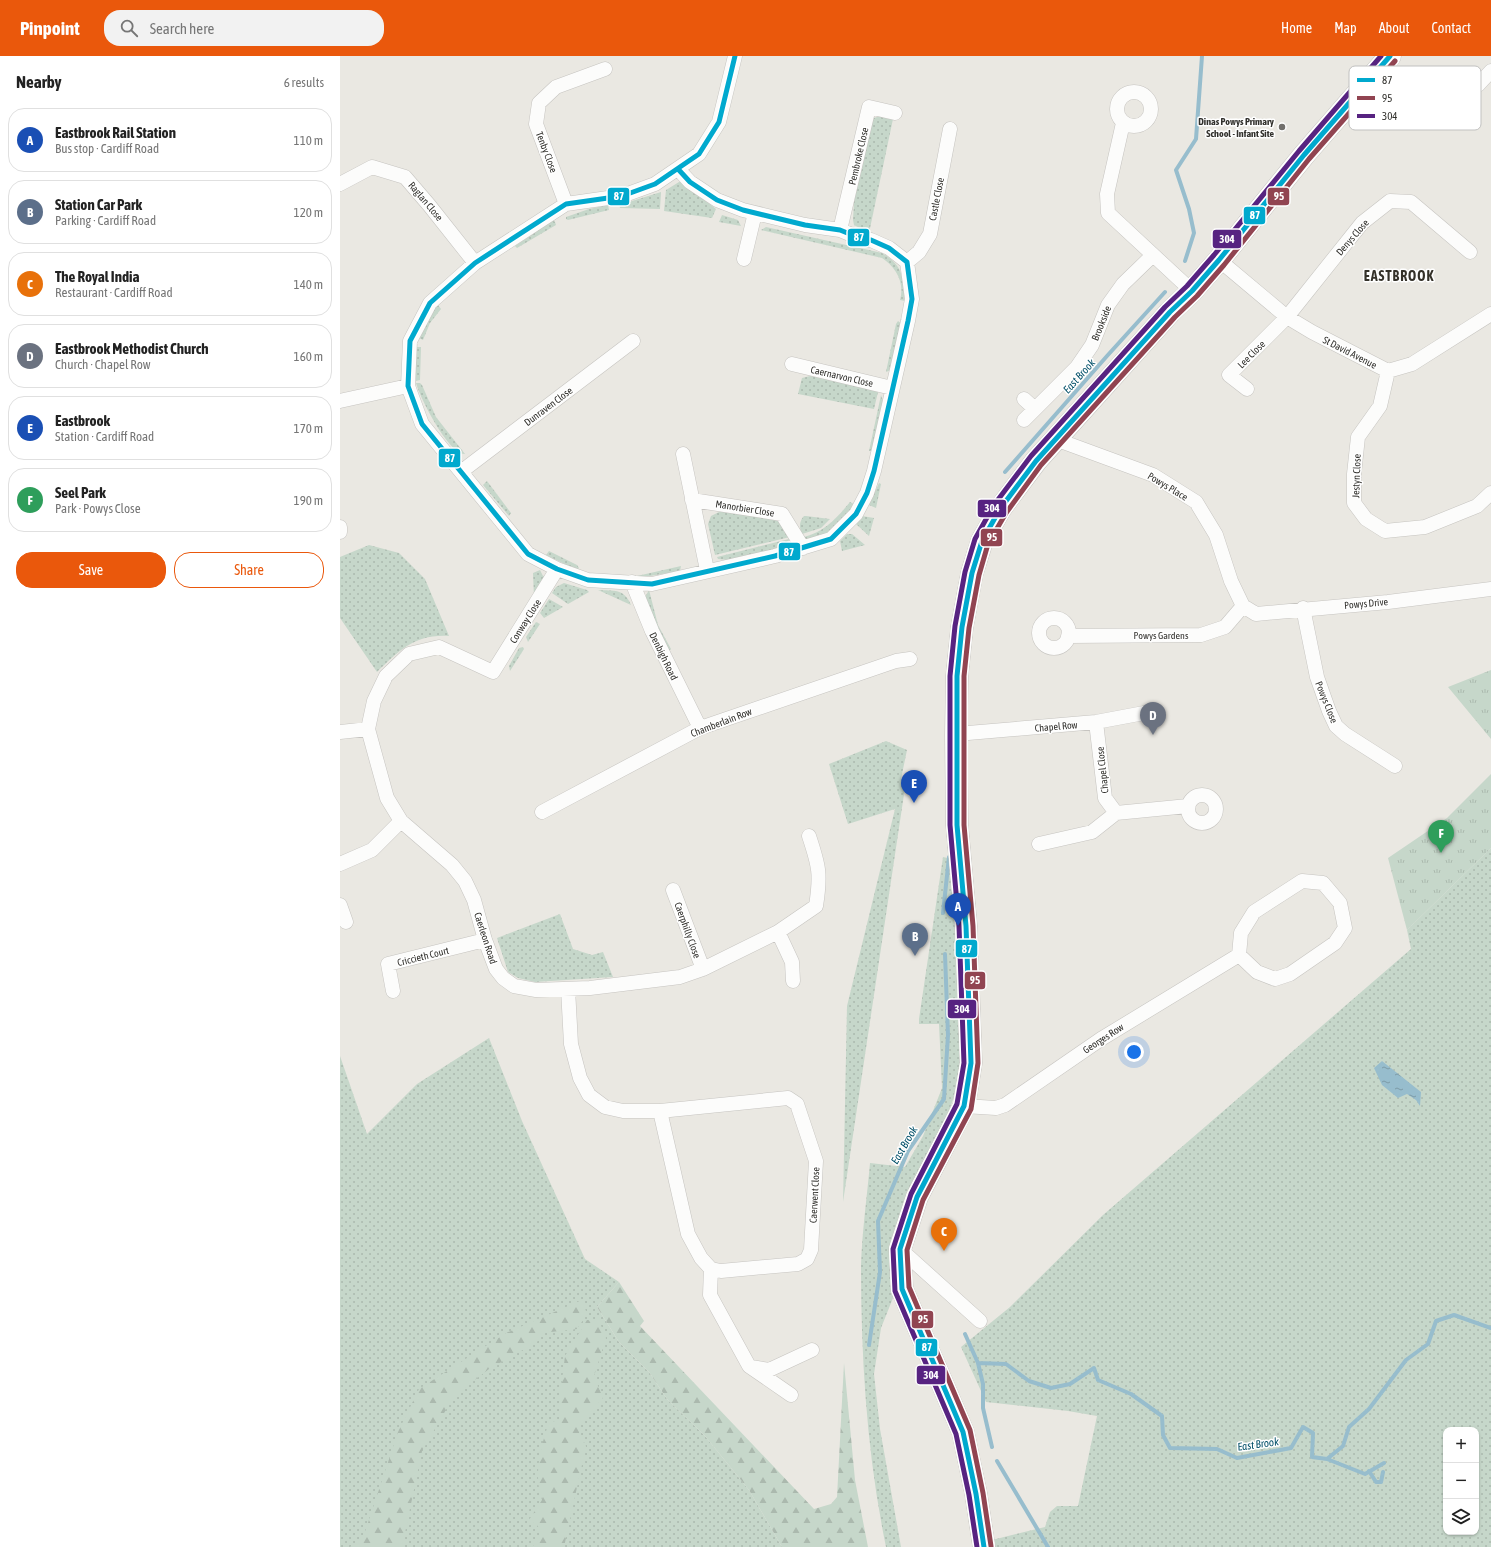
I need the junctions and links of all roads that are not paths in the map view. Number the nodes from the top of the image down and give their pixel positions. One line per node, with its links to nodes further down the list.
1 (734, 56): 11 (street)
2 (1390, 56): 3 (main road)
3 (1381, 66)
4 (605, 69): 13 (street, Tenby Close)
5 (1491, 72): 6 (street)
6 (1481, 82)
7 (1349, 103): 19 (main road)
8 (895, 113): 15 (street, Pembroke Close)
9 (1123, 123): 17 (street)
10 (950, 129): 20 (street, Castle Close)
11 (678, 169): 13 (street); 14 (street)
12 (340, 184): 21 (street, Raglan Close)
13 (566, 204): 21 (street)
14 (755, 213): 15 (street); 18 (street)
15 (840, 230): 20 (street)
16 (1470, 252): 24 (street, Denys Close)
17 (1153, 255): 22 (street); 33 (street, Brookside)
18 (744, 259)
19 (1219, 260): 22 (main road); 24 (street, St David Avenue)
20 (907, 262): 29 (street)
21 (475, 263): 28 (street)
22 (1192, 292): 35 (main road)
23 (1491, 314): 27 (street, St David Avenue)
24 (1287, 317): 27 (street, St David Avenue); 30 (street, Lee Close)
25 (633, 341): 37 (street, Dunraven Close)
26 (792, 364): 29 (street, Caernarvon Close)
27 (1388, 371): 38 (street, Jestyn Close)
28 (408, 386): 32 (street); 37 (street)
29 (892, 388): 42 (street)
30 (1247, 389)
31 (1024, 399): 33 (street)
32 (340, 401)
33 (1035, 409): 34 (street, Brookside)
34 (1024, 420)
35 (1055, 439): 47 (street, Powys Place); 76 (main road)
36 (683, 454): 39 (street)
37 (462, 471): 43 (street)
38 (1491, 493)
39 (692, 500): 42 (street, Manorbier Close); 44 (street)
40 (340, 527): 41 (street)
41 (340, 532)
42 (803, 548): 44 (street)
43 (557, 569): 45 (street); 51 (street, Conway Close)
44 (707, 570): 45 (street)
45 (632, 582): 54 (street, Denbigh Road)
46 (1491, 589): 48 (street, Powys Drive)
47 (1243, 606): 48 (street, Powys Drive); 49 (street, Powys Gardens)
48 (1303, 608): 58 (street, Powys Close)
49 (1068, 636)
50 (910, 659): 54 (street, Chamberlain Row)
51 (493, 672): 55 (street, Caerleon Road)
52 (1144, 713): 53 (street, Chapel Row)
53 (1096, 722): 57 (street, Chapel Row); 61 (street, Chapel Close)
54 (700, 728): 60 (street, Chamberlain Row)
55 (368, 729): 56 (street); 62 (street, Caerleon Road)
56 (340, 732)
57 (968, 733)
58 (1395, 766)
59 (1188, 806): 61 (street)
60 (542, 812)
61 (1116, 813): 64 (street)
62 (401, 822): 65 (street); 70 (street, Caerleon Road)
63 (809, 836): 69 (street, Caerleon Road)
64 (1040, 844)
65 (340, 864)
66 (674, 890): 72 (street, Caerphilly Close)
67 (340, 905): 68 (street)
68 (346, 922)
69 (778, 932): 72 (street, Caerleon Road); 73 (street)
70 (485, 940): 74 (street, Caerleon Road); 75 (street, Criccieth Court)
71 (1239, 955): 71 (street); 76 (street, Georges Row)
72 (703, 969): 74 (street, Caerleon Road)
73 (793, 981)
74 (568, 989): 77 (street, Caerwent Close)
75 (393, 991)
76 (964, 1106): 78 (main road)
77 (660, 1111): 79 (street); 79 (street, Caerwent Close)
78 (900, 1249): 80 (street); 84 (main road)
79 (711, 1269): 82 (street)
80 (980, 1321)
81 (812, 1350): 82 (street)
82 (749, 1366): 83 (street)
83 (791, 1395)
84 (984, 1547)

